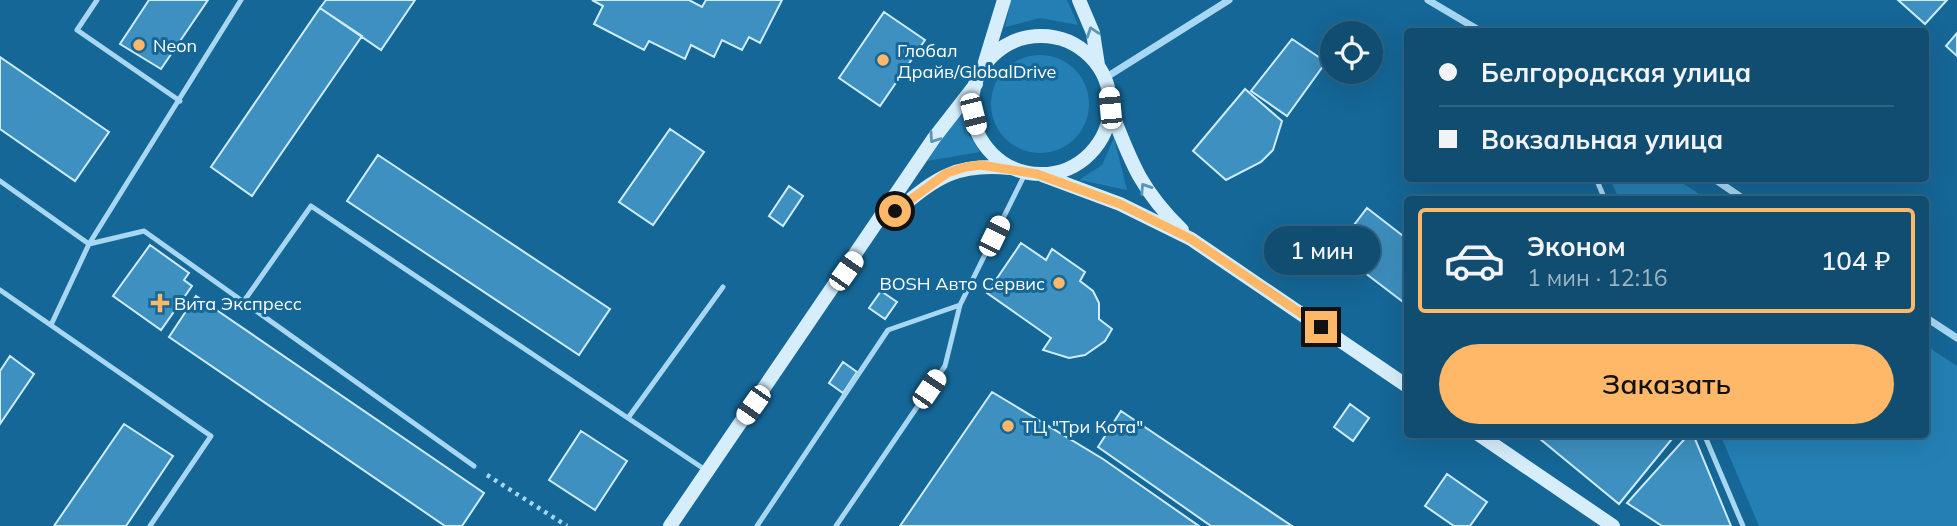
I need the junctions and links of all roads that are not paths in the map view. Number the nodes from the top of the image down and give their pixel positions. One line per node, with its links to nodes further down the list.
1 (97, 0): 11 (lane)
2 (241, 0): 11 (lane)
3 (1004, 0): 8 (main road)
4 (1079, 0): 9 (main road, one-way to 4)
5 (1229, 0): 9 (street)
6 (1428, 0): 7 (street)
7 (1475, 28)
8 (982, 69): 9 (main road); 10 (main road)
9 (1101, 72): 12 (main road)
10 (976, 84): 13 (main road); 17 (main road, one-way to 17)
11 (180, 101): 19 (lane)
12 (1110, 108): 13 (main road); 18 (main road, one-way to 12)
13 (1026, 172): 17 (main road); 18 (main road); 23 (lane)
14 (0, 181): 19 (lane)
15 (1719, 182): 16 (street)
16 (1739, 196)
17 (876, 226): 32 (main road)
18 (1191, 239): 27 (main road)
19 (89, 244): 22 (lane); 25 (lane)
20 (723, 287): 28 (lane)
21 (0, 290): 25 (lane)
22 (244, 301): 28 (lane); 31 (lane)
23 (960, 305): 35 (lane); 36 (lane)
24 (1929, 320): 26 (street)
25 (51, 325): 33 (lane)
26 (1957, 338)
27 (1404, 384)
28 (628, 418): 32 (lane)
29 (1484, 438): 37 (main road)
30 (1706, 438): 38 (lane)
31 (474, 466)
32 (707, 471): 34 (main road)
33 (150, 526)
34 (670, 526)
35 (757, 526)
36 (836, 526)
37 (1613, 526)
38 (1743, 526)

